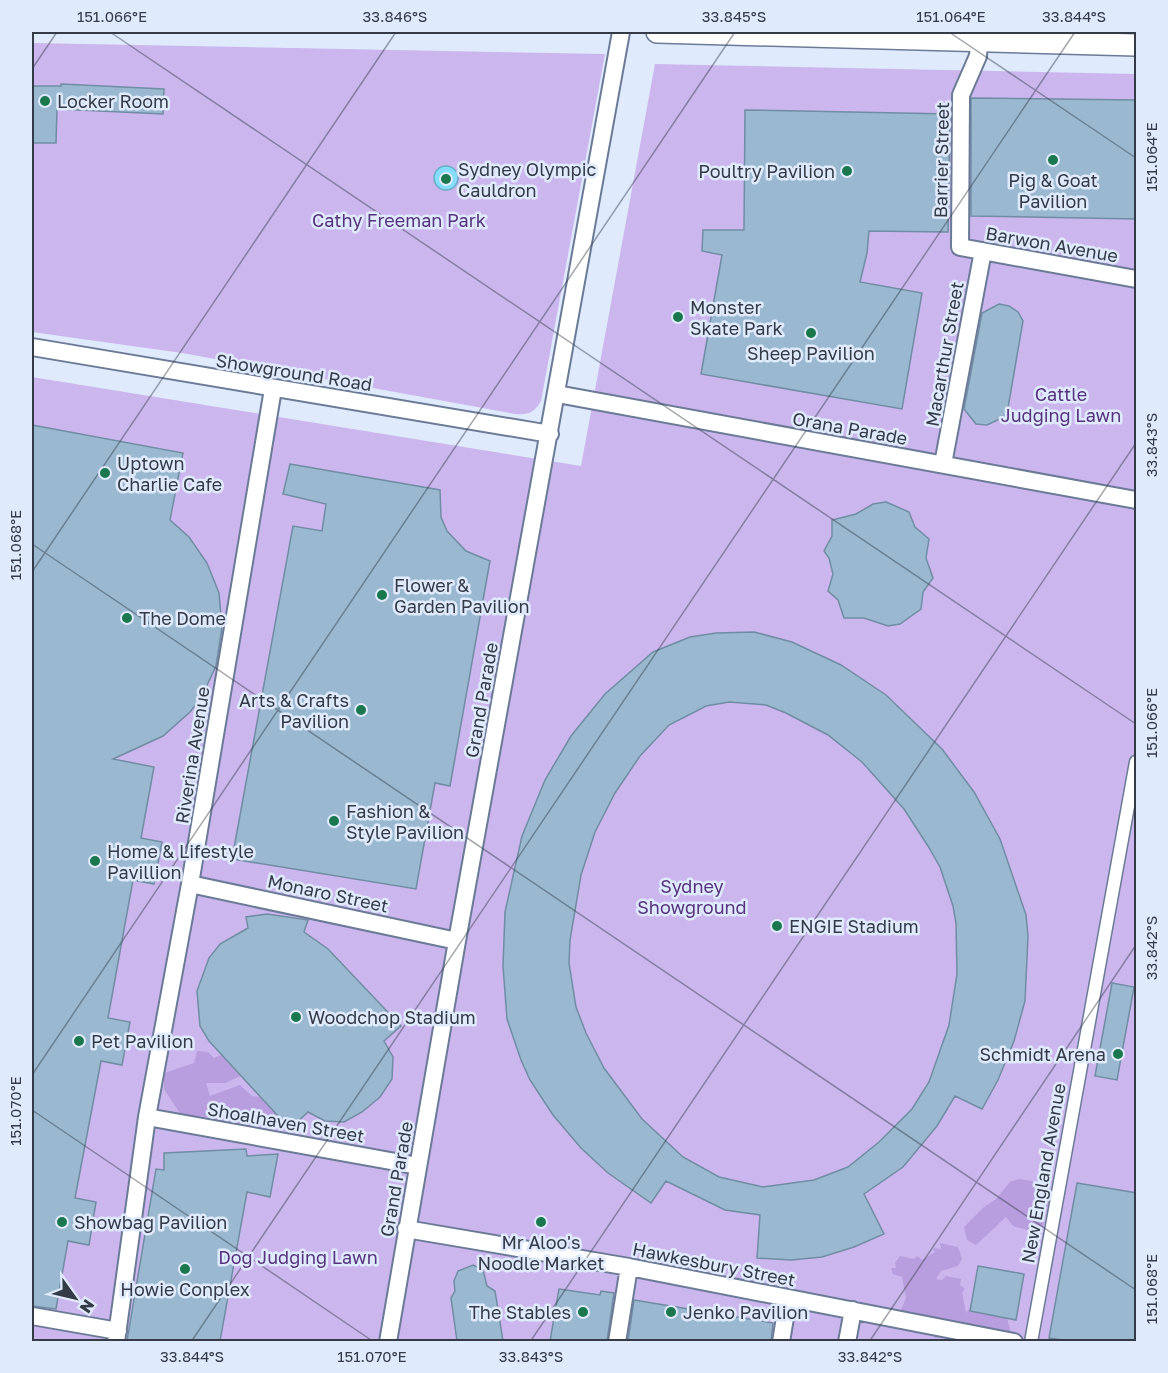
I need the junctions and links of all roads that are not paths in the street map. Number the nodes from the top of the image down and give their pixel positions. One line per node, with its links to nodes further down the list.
1 (621, 32): 10 (street, Grand Parade)
2 (657, 32): 4 (street)
3 (1120, 40): 4 (street)
4 (979, 42): 5 (street, Barrier Street)
5 (960, 247): 6 (street, Barwon Avenue)
6 (982, 251): 7 (street, Barwon Avenue); 12 (street, Macarthur Street)
7 (1137, 279)
8 (32, 347): 9 (street, Showground Road)
9 (273, 388): 11 (street, Showground Road); 15 (street, Riverina Avenue)
10 (557, 394): 11 (street, Grand Parade); 12 (street, Orana Parade)
11 (550, 434): 16 (street, Grand Parade)
12 (943, 464): 13 (street, Orana Parade)
13 (1137, 500)
14 (1137, 762): 30 (street, New England Avenue)
15 (190, 884): 16 (street, Monaro Street); 17 (street, Riverina Avenue)
16 (457, 941): 18 (street, Grand Parade)
17 (147, 1117): 18 (street, Shoalhaven Street); 24 (street, Riverina Avenue)
18 (418, 1166): 19 (street, Grand Parade)
19 (406, 1229): 20 (street, Hawkesbury Street); 25 (street, Grand Parade)
20 (629, 1268): 21 (street, Hawkesbury Street); 26 (street)
21 (788, 1299): 22 (street, Hawkesbury Street); 27 (street)
22 (853, 1310): 28 (street); 29 (street, Hawkesbury Street)
23 (32, 1316): 24 (street)
24 (117, 1336)
25 (388, 1341)
26 (617, 1341)
27 (781, 1341)
28 (847, 1341)
29 (1014, 1341)
30 (1031, 1341)

